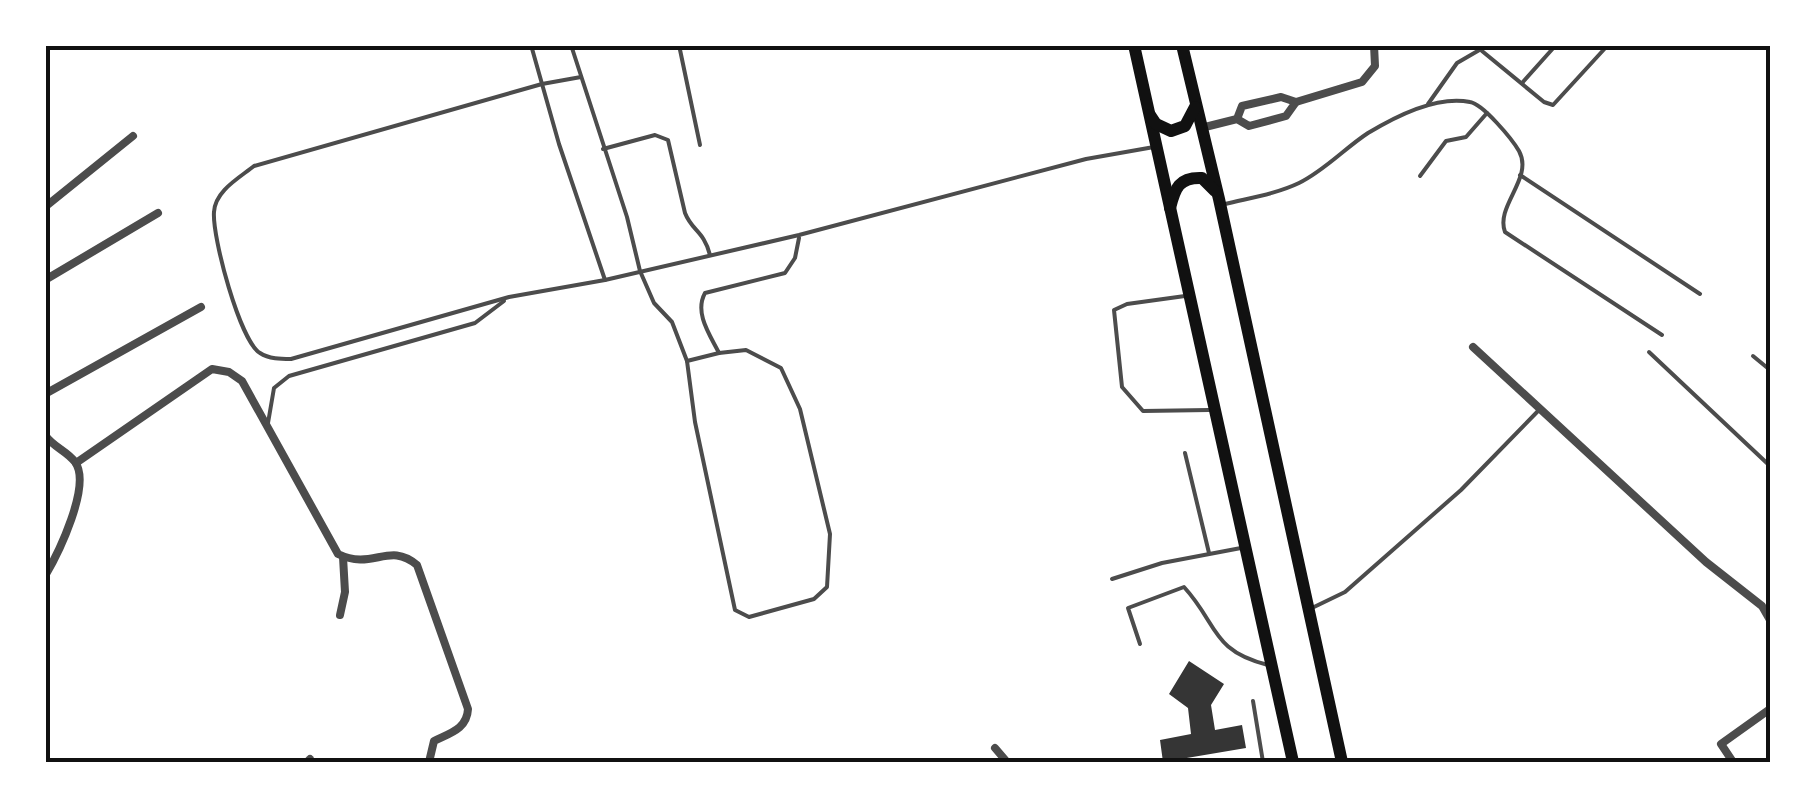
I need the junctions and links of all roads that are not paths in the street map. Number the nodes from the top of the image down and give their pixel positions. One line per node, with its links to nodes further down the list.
1 (531, 45): 13 (lane)
2 (571, 45): 11 (lane)
3 (679, 45): 22 (lane)
4 (1134, 45): 17 (main road)
5 (1182, 45): 15 (main road)
6 (1374, 45): 14 (street)
7 (1488, 45): 10 (lane)
8 (1556, 45): 12 (lane)
9 (1608, 45): 12 (lane)
10 (1482, 51): 12 (lane); 16 (lane)
11 (580, 77): 13 (lane); 24 (lane)
12 (1522, 83)
13 (542, 84): 35 (lane); 38 (lane)
14 (1296, 102): 19 (street); 19 (street)
15 (1195, 104): 17 (main road); 20 (main road)
16 (1428, 104): 18 (lane); 27 (lane)
17 (1148, 112): 23 (main road)
18 (1487, 114): 25 (lane); 26 (lane)
19 (1237, 120): 20 (street)
20 (1201, 128): 27 (main road)
21 (133, 136): 28 (street)
22 (700, 145)
23 (1154, 147): 29 (main road); 31 (lane)
24 (603, 149): 32 (lane); 33 (lane)
25 (1520, 175): 36 (lane); 40 (lane)
26 (1420, 176)
27 (1220, 202): 29 (main road); 62 (main road)
28 (45, 207)
29 (1169, 210): 37 (main road)
30 (158, 213): 34 (street)
31 (799, 235): 32 (lane); 43 (lane)
32 (710, 255): 33 (lane)
33 (640, 271): 35 (lane); 45 (lane)
34 (45, 280)
35 (604, 280): 38 (lane)
36 (1700, 294)
37 (1188, 296): 48 (main road); 48 (lane)
38 (509, 297): 50 (lane)
39 (201, 307): 47 (street)
40 (1662, 334)
41 (1473, 347): 49 (street)
42 (1649, 352): 54 (lane)
43 (719, 353): 45 (lane); 45 (lane)
44 (1753, 356): 46 (lane)
45 (687, 361)
46 (1770, 370)
47 (45, 394)
48 (1214, 410): 55 (main road)
49 (1539, 410): 61 (street); 62 (lane)
50 (267, 428): 53 (street); 57 (street)
51 (45, 435): 53 (street)
52 (1186, 453): 56 (lane)
53 (76, 462): 58 (street)
54 (1770, 466)
55 (1246, 547): 56 (lane); 66 (main road)
56 (1209, 553): 59 (lane)
57 (343, 557): 63 (street); 70 (street)
58 (45, 576)
59 (1112, 579)
60 (1770, 596): 61 (street)
61 (1762, 606): 64 (street)
62 (1309, 610): 74 (main road)
63 (340, 615)
64 (1770, 620)
65 (1140, 644): 66 (lane)
66 (1272, 666): 73 (main road)
67 (1254, 701): 72 (lane)
68 (1770, 708): 75 (street)
69 (995, 748): 71 (street)
70 (429, 762)
71 (1007, 762)
72 (1263, 762)
73 (1293, 762)
74 (1342, 762)
75 (1733, 762)

